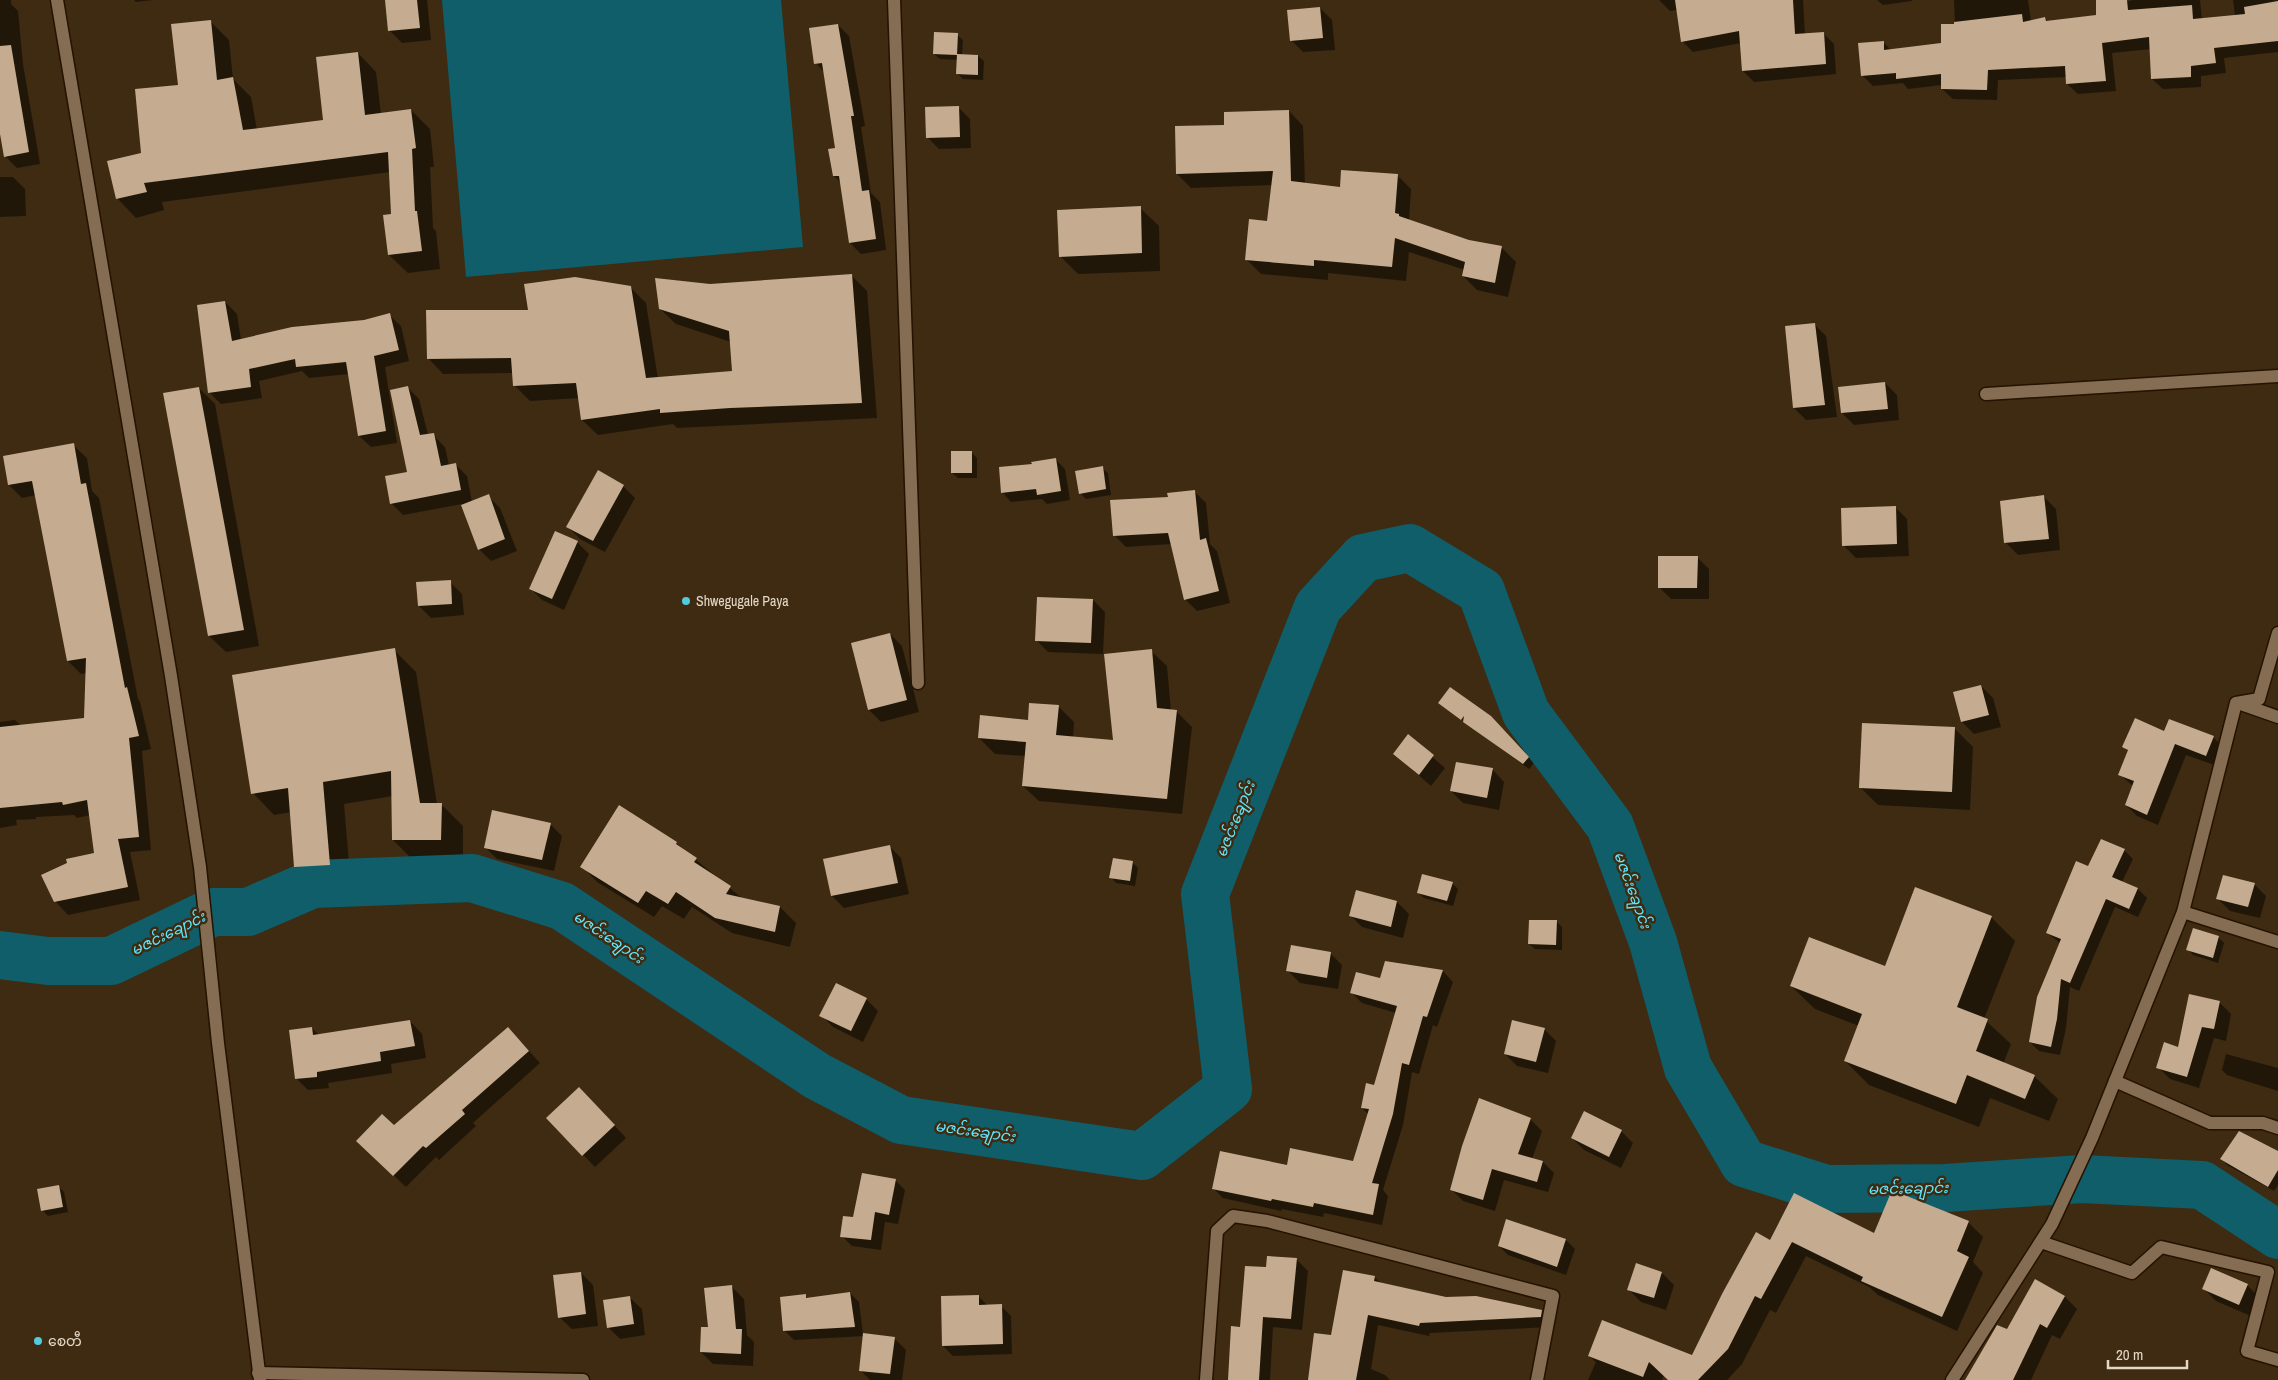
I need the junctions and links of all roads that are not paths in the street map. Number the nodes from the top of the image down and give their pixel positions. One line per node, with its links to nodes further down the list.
1 (57, 0): 15 (street)
2 (894, 0): 6 (street)
3 (2278, 376): 4 (street)
4 (1986, 394)
5 (2278, 633): 7 (street)
6 (918, 683)
7 (2236, 702): 8 (street); 9 (street)
8 (2278, 717)
9 (2183, 912): 10 (street); 11 (street)
10 (2278, 942)
11 (2115, 1081): 12 (street); 13 (street)
12 (2278, 1128)
13 (2041, 1242): 14 (street); 19 (street)
14 (2278, 1360)
15 (259, 1376): 16 (street)
16 (583, 1380)
17 (1206, 1380): 18 (street)
18 (1537, 1380)
19 (1952, 1380)

